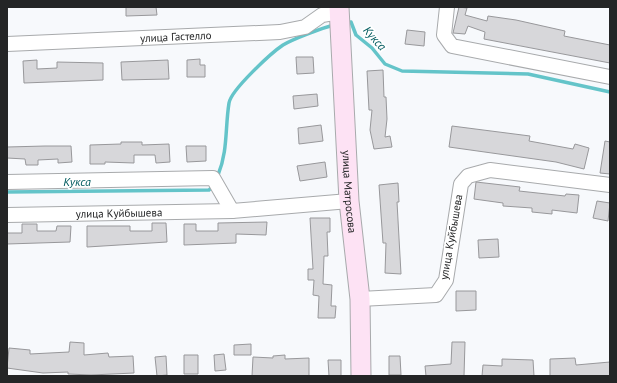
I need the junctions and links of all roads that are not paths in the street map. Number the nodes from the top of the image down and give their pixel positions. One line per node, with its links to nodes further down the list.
1 (447, 7): 4 (street)
2 (339, 17): 3 (street, улица Гастелло); 7 (street, улица Матросова)
3 (7, 44)
4 (610, 77)
5 (7, 182): 8 (street)
6 (610, 185): 10 (street, улица Куйбышева)
7 (349, 201): 8 (street, улица Куйбышева); 10 (street, улица Матросова)
8 (232, 211): 9 (street, улица Куйбышева)
9 (7, 215)
10 (360, 299): 11 (street, улица Матросова)
11 (361, 376)

